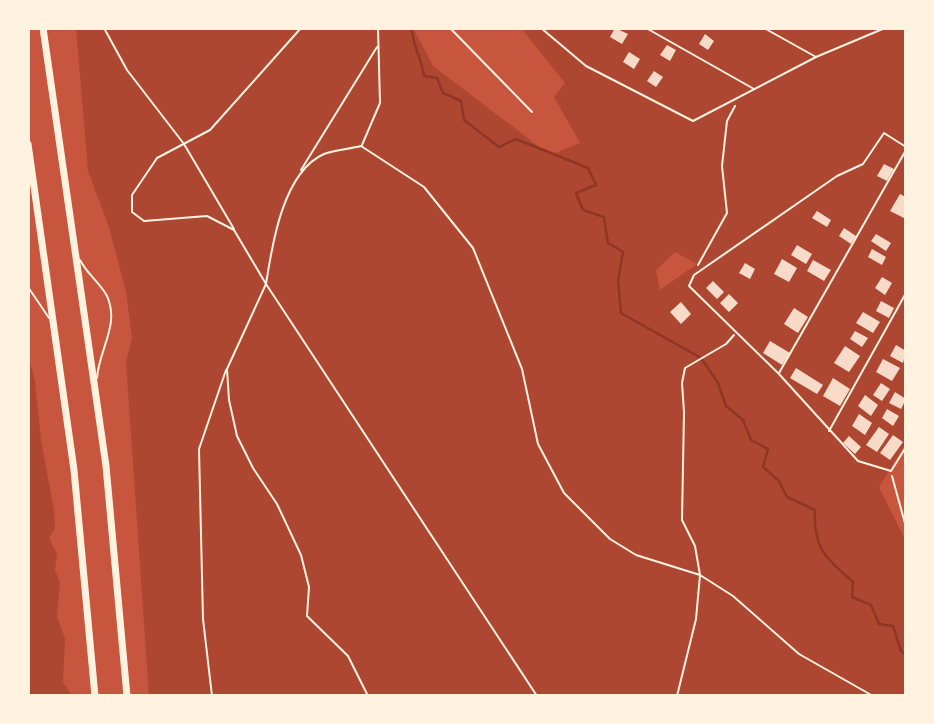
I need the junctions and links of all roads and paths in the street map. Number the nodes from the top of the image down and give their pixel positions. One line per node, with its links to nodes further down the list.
1 (43, 28): 23 (highway)
2 (104, 28): 16 (path)
3 (301, 28): 16 (path)
4 (378, 28): 10 (path)
5 (450, 28): 14 (path)
6 (541, 28): 12 (lane)
7 (646, 28): 12 (lane)
8 (765, 28): 11 (lane)
9 (884, 28): 11 (lane)
10 (377, 47): 17 (path); 20 (path)
11 (816, 57): 12 (lane)
12 (755, 89)
13 (736, 103): 24 (path)
14 (532, 112)
15 (28, 144): 19 (highway)
16 (184, 144): 22 (path); 22 (path)
17 (361, 146): 20 (path); 37 (path)
18 (906, 148): 24 (lane); 31 (lane)
19 (32, 174): 21 (lane); 28 (highway)
20 (299, 174): 25 (path)
21 (28, 190)
22 (234, 230): 25 (path)
23 (76, 254): 32 (highway); 32 (lane)
24 (694, 275): 29 (lane)
25 (266, 284): 30 (path); 42 (path)
26 (28, 287): 28 (lane)
27 (906, 293): 33 (lane)
28 (54, 327): 38 (highway)
29 (735, 332): 31 (lane); 37 (path)
30 (227, 369): 40 (path); 41 (path)
31 (779, 374): 33 (lane)
32 (96, 393): 39 (highway)
33 (829, 432): 35 (lane)
34 (906, 447): 35 (lane)
35 (891, 471): 36 (path)
36 (906, 527)
37 (700, 575): 43 (path); 44 (path)
38 (95, 696)
39 (127, 696)
40 (212, 696)
41 (368, 696)
42 (537, 696)
43 (677, 696)
44 (873, 696)

